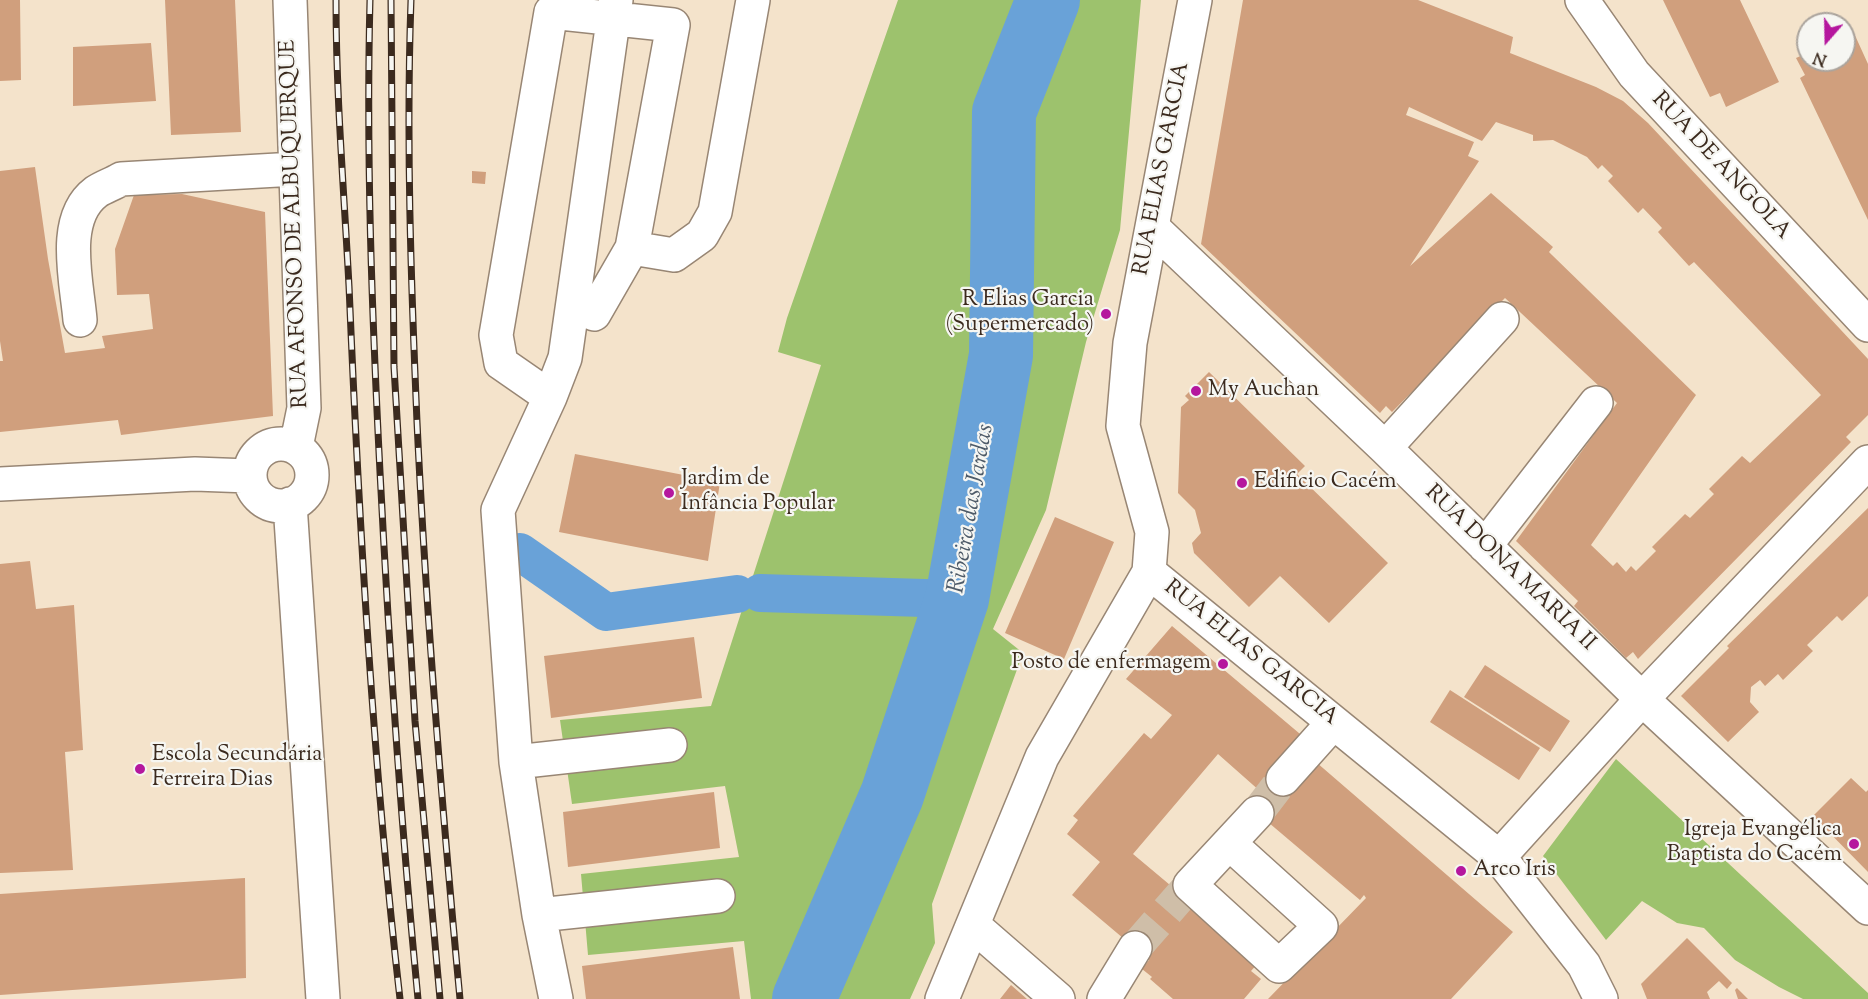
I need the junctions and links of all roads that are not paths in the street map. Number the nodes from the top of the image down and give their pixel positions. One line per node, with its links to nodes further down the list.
1 (290, 0): 8 (street, RUA AFONSO DE ALBUQUERQUE)
2 (753, 0): 10 (street)
3 (1195, 0): 9 (street, RUA ELIAS GARCIA)
4 (1582, 0): 14 (street, RUA DE ANGOLA)
5 (552, 6): 6 (street); 15 (street)
6 (614, 10): 7 (street); 15 (street)
7 (675, 13): 10 (street)
8 (295, 169): 13 (street); 17 (street, RUA AFONSO DE ALBUQUERQUE)
9 (1152, 227): 18 (street, RUA DONA MARIA II); 24 (street, RUA ELIAS GARCIA)
10 (632, 248): 11 (street)
11 (594, 314)
12 (1502, 319): 18 (street)
13 (80, 320)
14 (1868, 325)
15 (550, 397): 28 (street)
16 (1596, 404): 23 (street)
17 (296, 447): 20 (street); 22 (street)
18 (1385, 448): 23 (street, RUA DONA MARIA II)
19 (1868, 462): 25 (street)
20 (249, 476): 21 (street); 22 (street)
21 (0, 484)
22 (290, 504): 38 (street)
23 (1485, 546): 25 (street, RUA DONA MARIA II)
24 (1149, 572): 26 (street, RUA ELIAS GARCIA); 36 (street)
25 (1642, 699): 32 (street); 34 (street, RUA DONA MARIA II)
26 (1334, 723): 29 (street); 32 (street, RUA ELIAS GARCIA)
27 (670, 745): 28 (street)
28 (516, 762): 35 (street)
29 (1283, 779)
30 (1257, 813): 31 (street)
31 (1229, 843)
32 (1499, 857): 43 (street, RUA ELIAS GARCIA)
33 (718, 896): 35 (street)
34 (1868, 908)
35 (539, 915): 39 (street)
36 (974, 926): 40 (street); 41 (street)
37 (1135, 948): 42 (street)
38 (323, 999)
39 (556, 999)
40 (942, 999)
41 (1058, 999)
42 (1104, 999)
43 (1601, 999)

